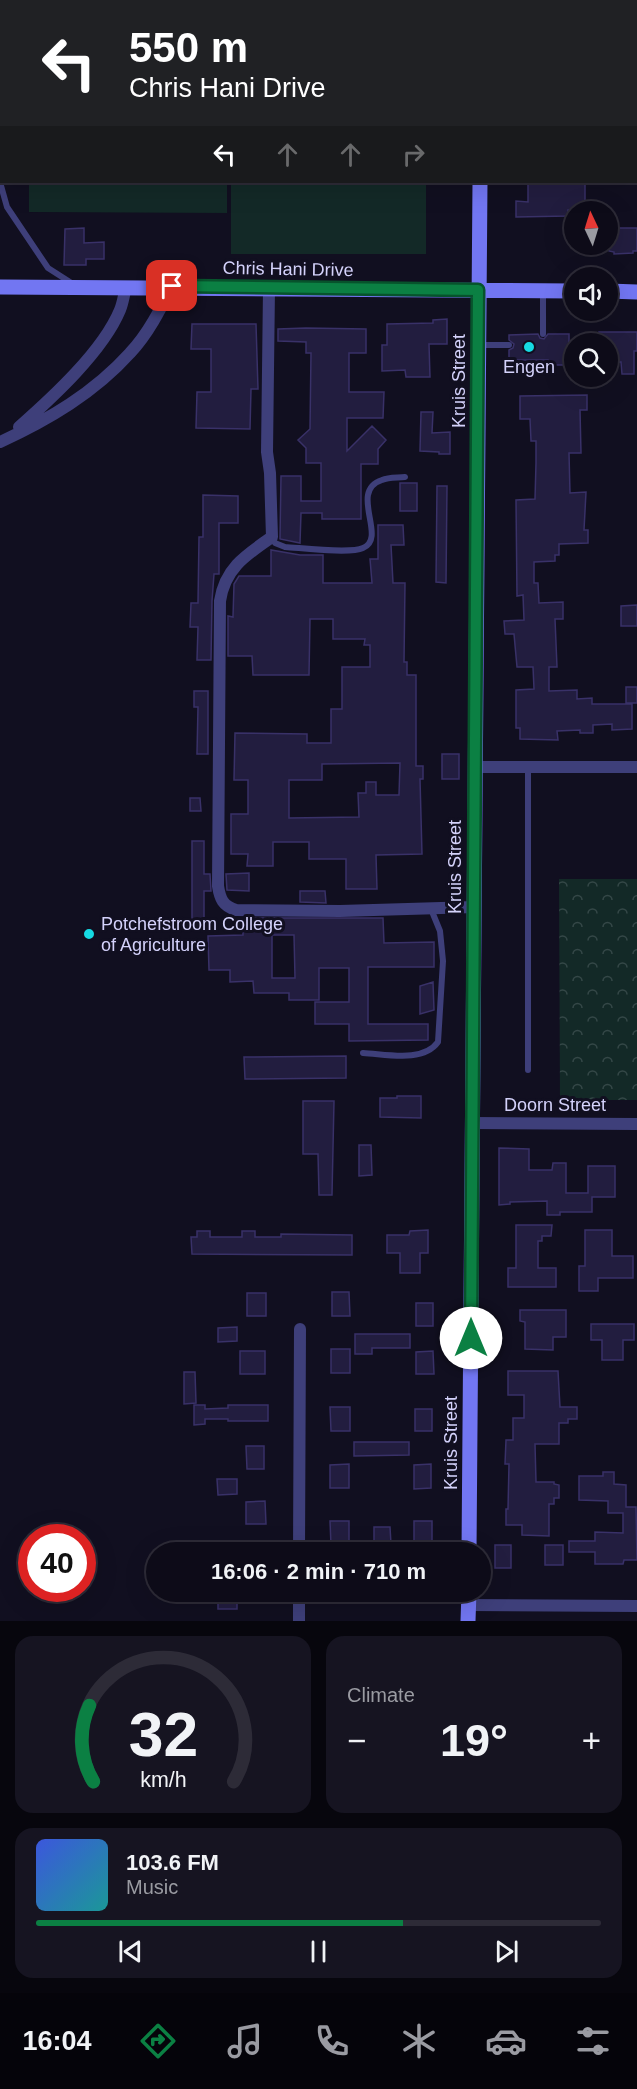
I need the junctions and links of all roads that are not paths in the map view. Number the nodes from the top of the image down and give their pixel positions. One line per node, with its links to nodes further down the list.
1 (0, 183): 5 (lane)
2 (480, 183): 8 (street, Kruis Street)
3 (172, 286): 6 (street, Chris Hani Drive); 7 (street, Chris Hani Drive); 16 (street)
4 (0, 287): 5 (street, Chris Hani Drive)
5 (78, 287): 6 (street, Chris Hani Drive)
6 (126, 287): 16 (street)
7 (269, 288): 8 (street, Chris Hani Drive); 18 (street)
8 (478, 290): 9 (street, Chris Hani Drive); 14 (street, Kruis Street)
9 (543, 291): 10 (street, Chris Hani Drive); 13 (lane)
10 (564, 291)
11 (618, 291): 12 (street)
12 (637, 292)
13 (543, 334)
14 (478, 345): 15 (lane); 20 (street, Kruis Street)
15 (509, 345)
16 (2, 441)
17 (405, 477): 18 (lane)
18 (272, 537): 23 (street)
19 (637, 767): 21 (street)
20 (475, 768): 21 (street); 22 (street, Kruis Street)
21 (528, 768): 25 (lane)
22 (475, 907): 23 (street); 26 (street, Kruis Street)
23 (431, 909): 24 (lane)
24 (363, 1053)
25 (528, 1070)
26 (473, 1123): 27 (street, Doorn Street); 30 (street, Kruis Street)
27 (637, 1124)
28 (300, 1329): 29 (street)
29 (299, 1542)
30 (469, 1542)
31 (491, 1599): 34 (street)
32 (299, 1602): 35 (street)
33 (469, 1602): 36 (street)
34 (637, 1606)
35 (299, 1621)
36 (468, 1621)

